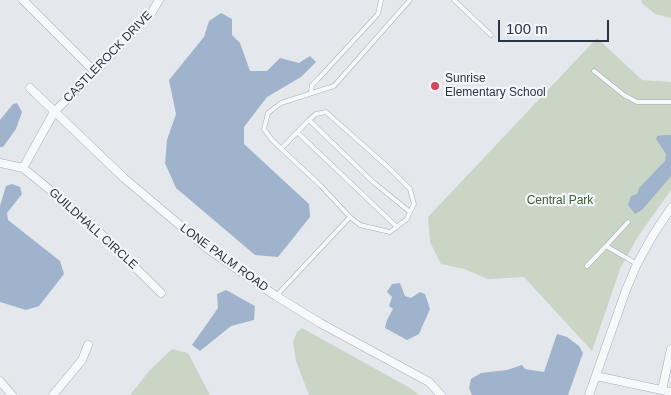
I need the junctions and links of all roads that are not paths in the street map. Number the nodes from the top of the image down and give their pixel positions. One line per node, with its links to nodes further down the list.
1 (23, 0): 7 (street)
2 (158, 0): 7 (street, CASTLEROCK DRIVE)
3 (381, 0): 10 (lane)
4 (410, 0): 10 (lane)
5 (454, 0): 6 (lane)
6 (491, 35)
7 (96, 72): 12 (street, CASTLEROCK DRIVE)
8 (594, 72): 11 (lane)
9 (30, 88): 12 (street, LONE PALM ROAD)
10 (311, 92): 15 (lane)
11 (671, 102)
12 (54, 112): 17 (street); 27 (street, LONE PALM ROAD)
13 (309, 120): 14 (lane); 19 (lane); 19 (lane)
14 (297, 132): 15 (lane); 22 (lane)
15 (282, 148): 20 (lane)
16 (0, 163): 17 (street, GUILDHALL CIRCLE)
17 (23, 168): 26 (street, GUILDHALL CIRCLE)
18 (671, 208): 24 (street)
19 (410, 212): 22 (lane)
20 (350, 217): 22 (lane); 27 (lane)
21 (628, 222): 23 (lane)
22 (397, 227)
23 (606, 246): 24 (lane); 25 (lane)
24 (637, 264): 30 (street)
25 (587, 266)
26 (161, 293)
27 (276, 296): 36 (street, LONE PALM ROAD)
28 (88, 345): 35 (street)
29 (671, 349): 32 (street)
30 (596, 376): 32 (street); 37 (street)
31 (0, 381): 34 (street)
32 (662, 390): 33 (street)
33 (671, 392)
34 (12, 395)
35 (53, 395)
36 (441, 395)
37 (589, 395)

